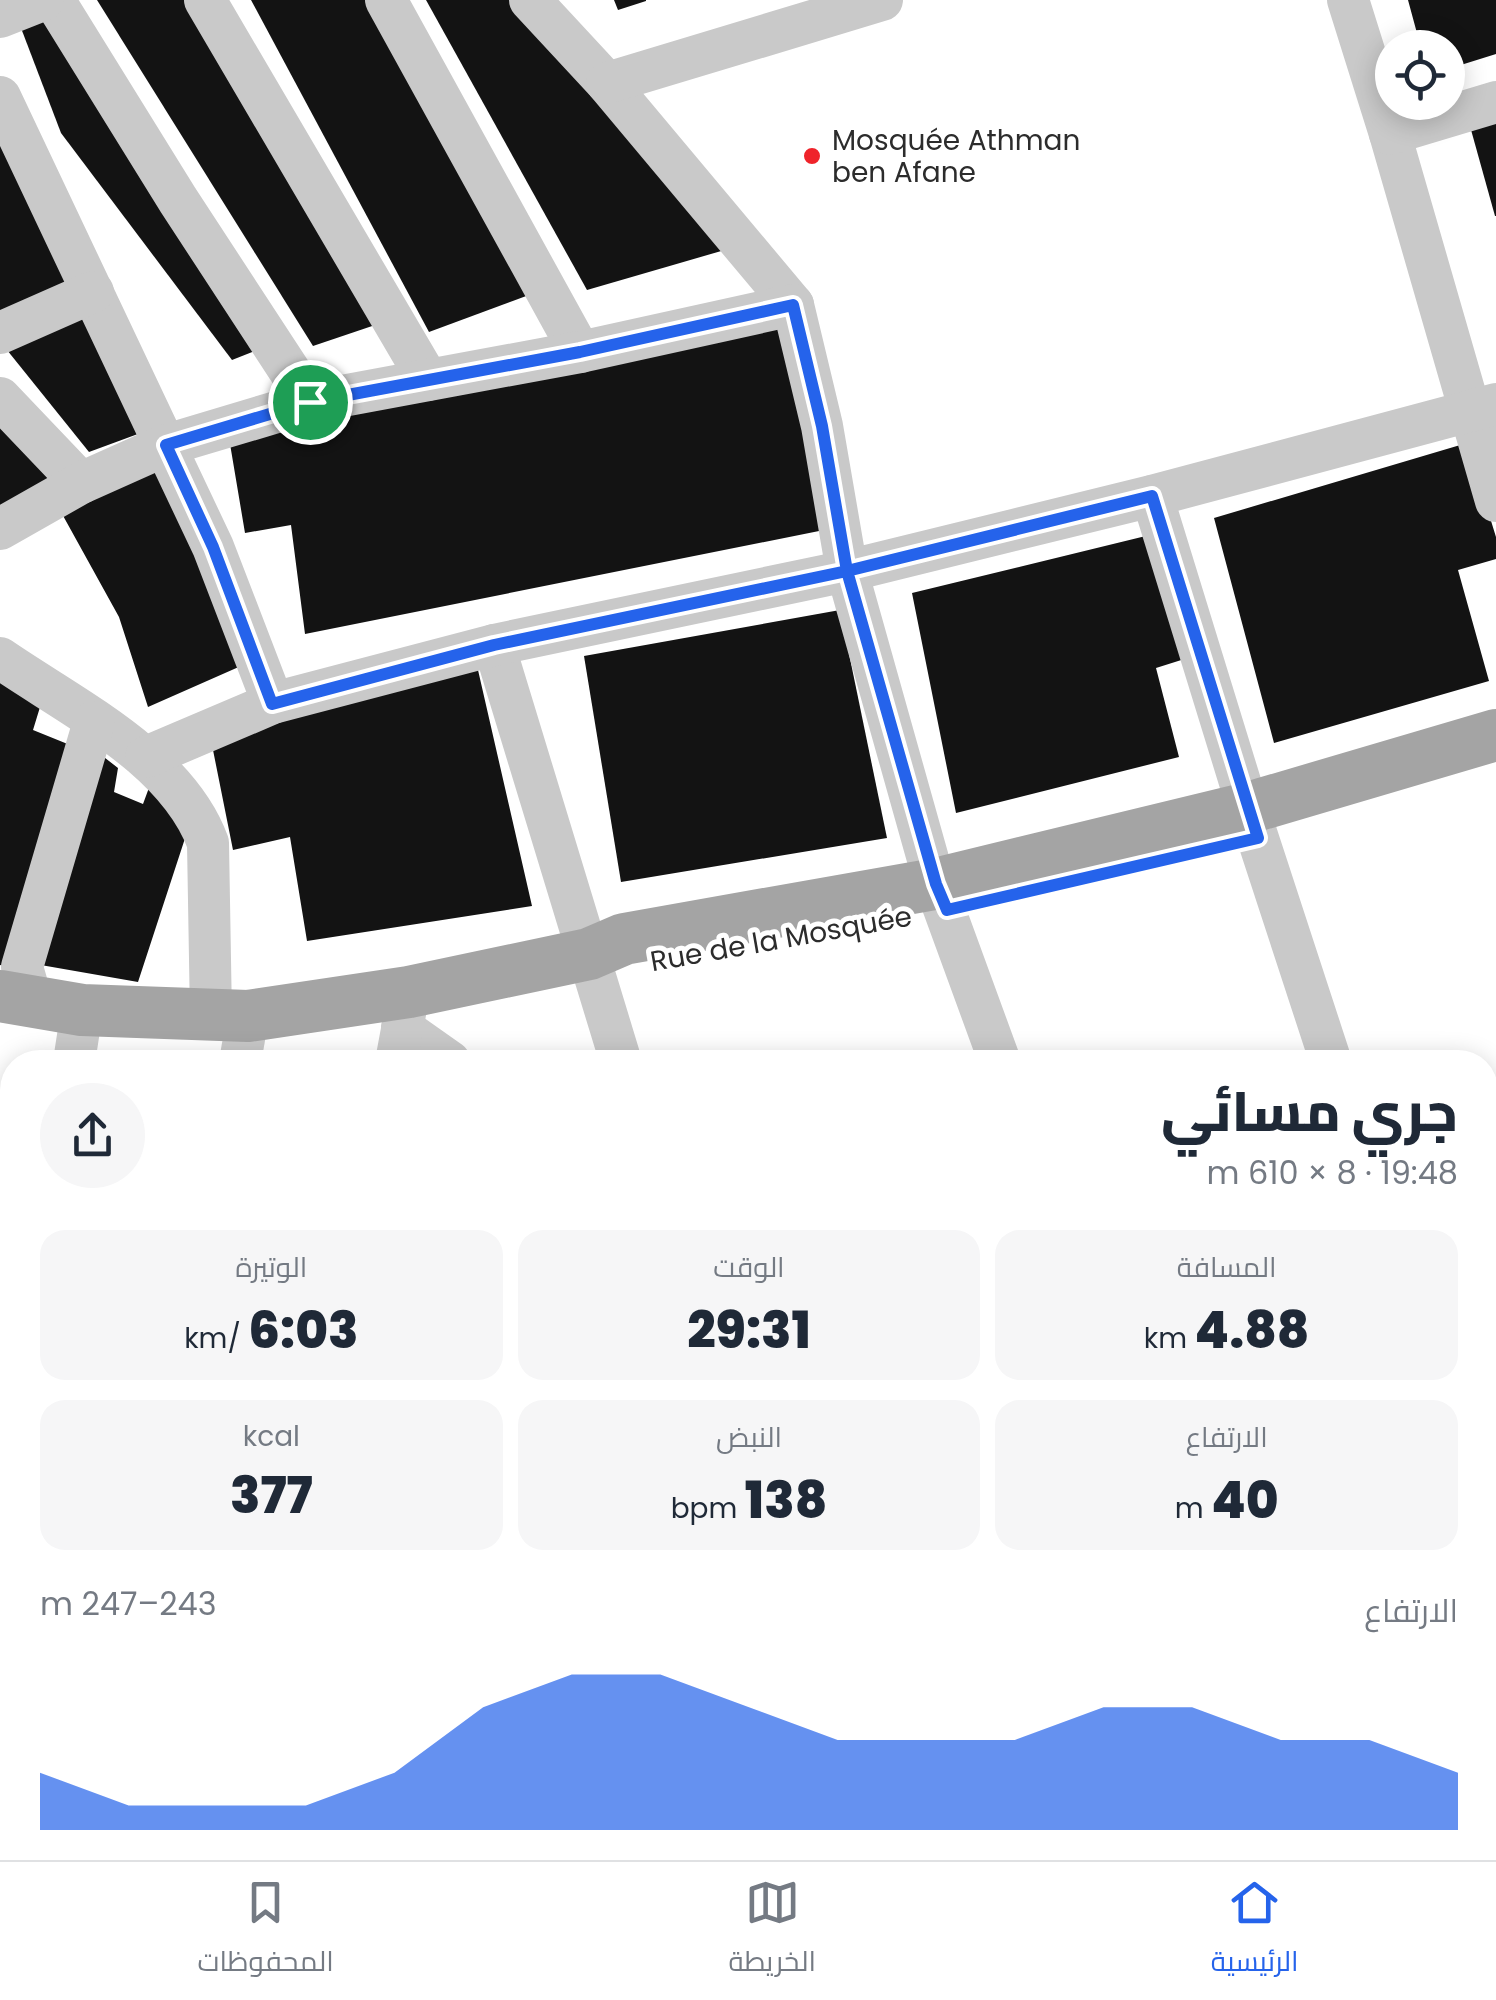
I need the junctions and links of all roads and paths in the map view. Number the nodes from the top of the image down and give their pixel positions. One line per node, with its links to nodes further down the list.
1 (42, 0): 8 (street)
2 (54, 0): 19 (street)
3 (205, 0): 17 (street)
4 (386, 0): 16 (street)
5 (530, 0): 9 (street)
6 (882, 0): 9 (street)
7 (1348, 0): 12 (street)
8 (0, 17)
9 (607, 83): 14 (street)
10 (0, 97): 13 (street)
11 (1496, 102): 12 (street)
12 (1390, 134): 20 (street)
13 (93, 292): 15 (street); 21 (street)
14 (793, 305): 16 (street); 26 (street)
15 (0, 333)
16 (580, 352): 17 (street)
17 (428, 380): 19 (street)
18 (0, 398): 22 (street)
19 (310, 402): 21 (street)
20 (1483, 408): 23 (street); 24 (street)
21 (166, 445): 22 (street); 29 (street)
22 (81, 483): 25 (street)
23 (1152, 496): 26 (street); 34 (street)
24 (1496, 502)
25 (0, 529)
26 (847, 571): 27 (street); 35 (street)
27 (494, 645): 29 (street); 36 (street)
28 (0, 658): 30 (street)
29 (272, 704): 32 (street)
30 (94, 722): 32 (street); 37 (street)
31 (1496, 735): 34 (main road)
32 (146, 756): 39 (street)
33 (1496, 769): 34 (main road, Rue de la Mosquée)
34 (1253, 823): 35 (main road, Rue de la Mosquée); 44 (street)
35 (941, 897): 36 (main road, Rue de la Mosquée); 43 (street)
36 (589, 954): 38 (main road); 42 (street)
37 (38, 1003): 39 (main road); 40 (street)
38 (402, 1028): 39 (main road); 41 (street)
39 (233, 1032)
40 (67, 1050)
41 (433, 1050)
42 (617, 1050)
43 (996, 1050)
44 (1327, 1050)

